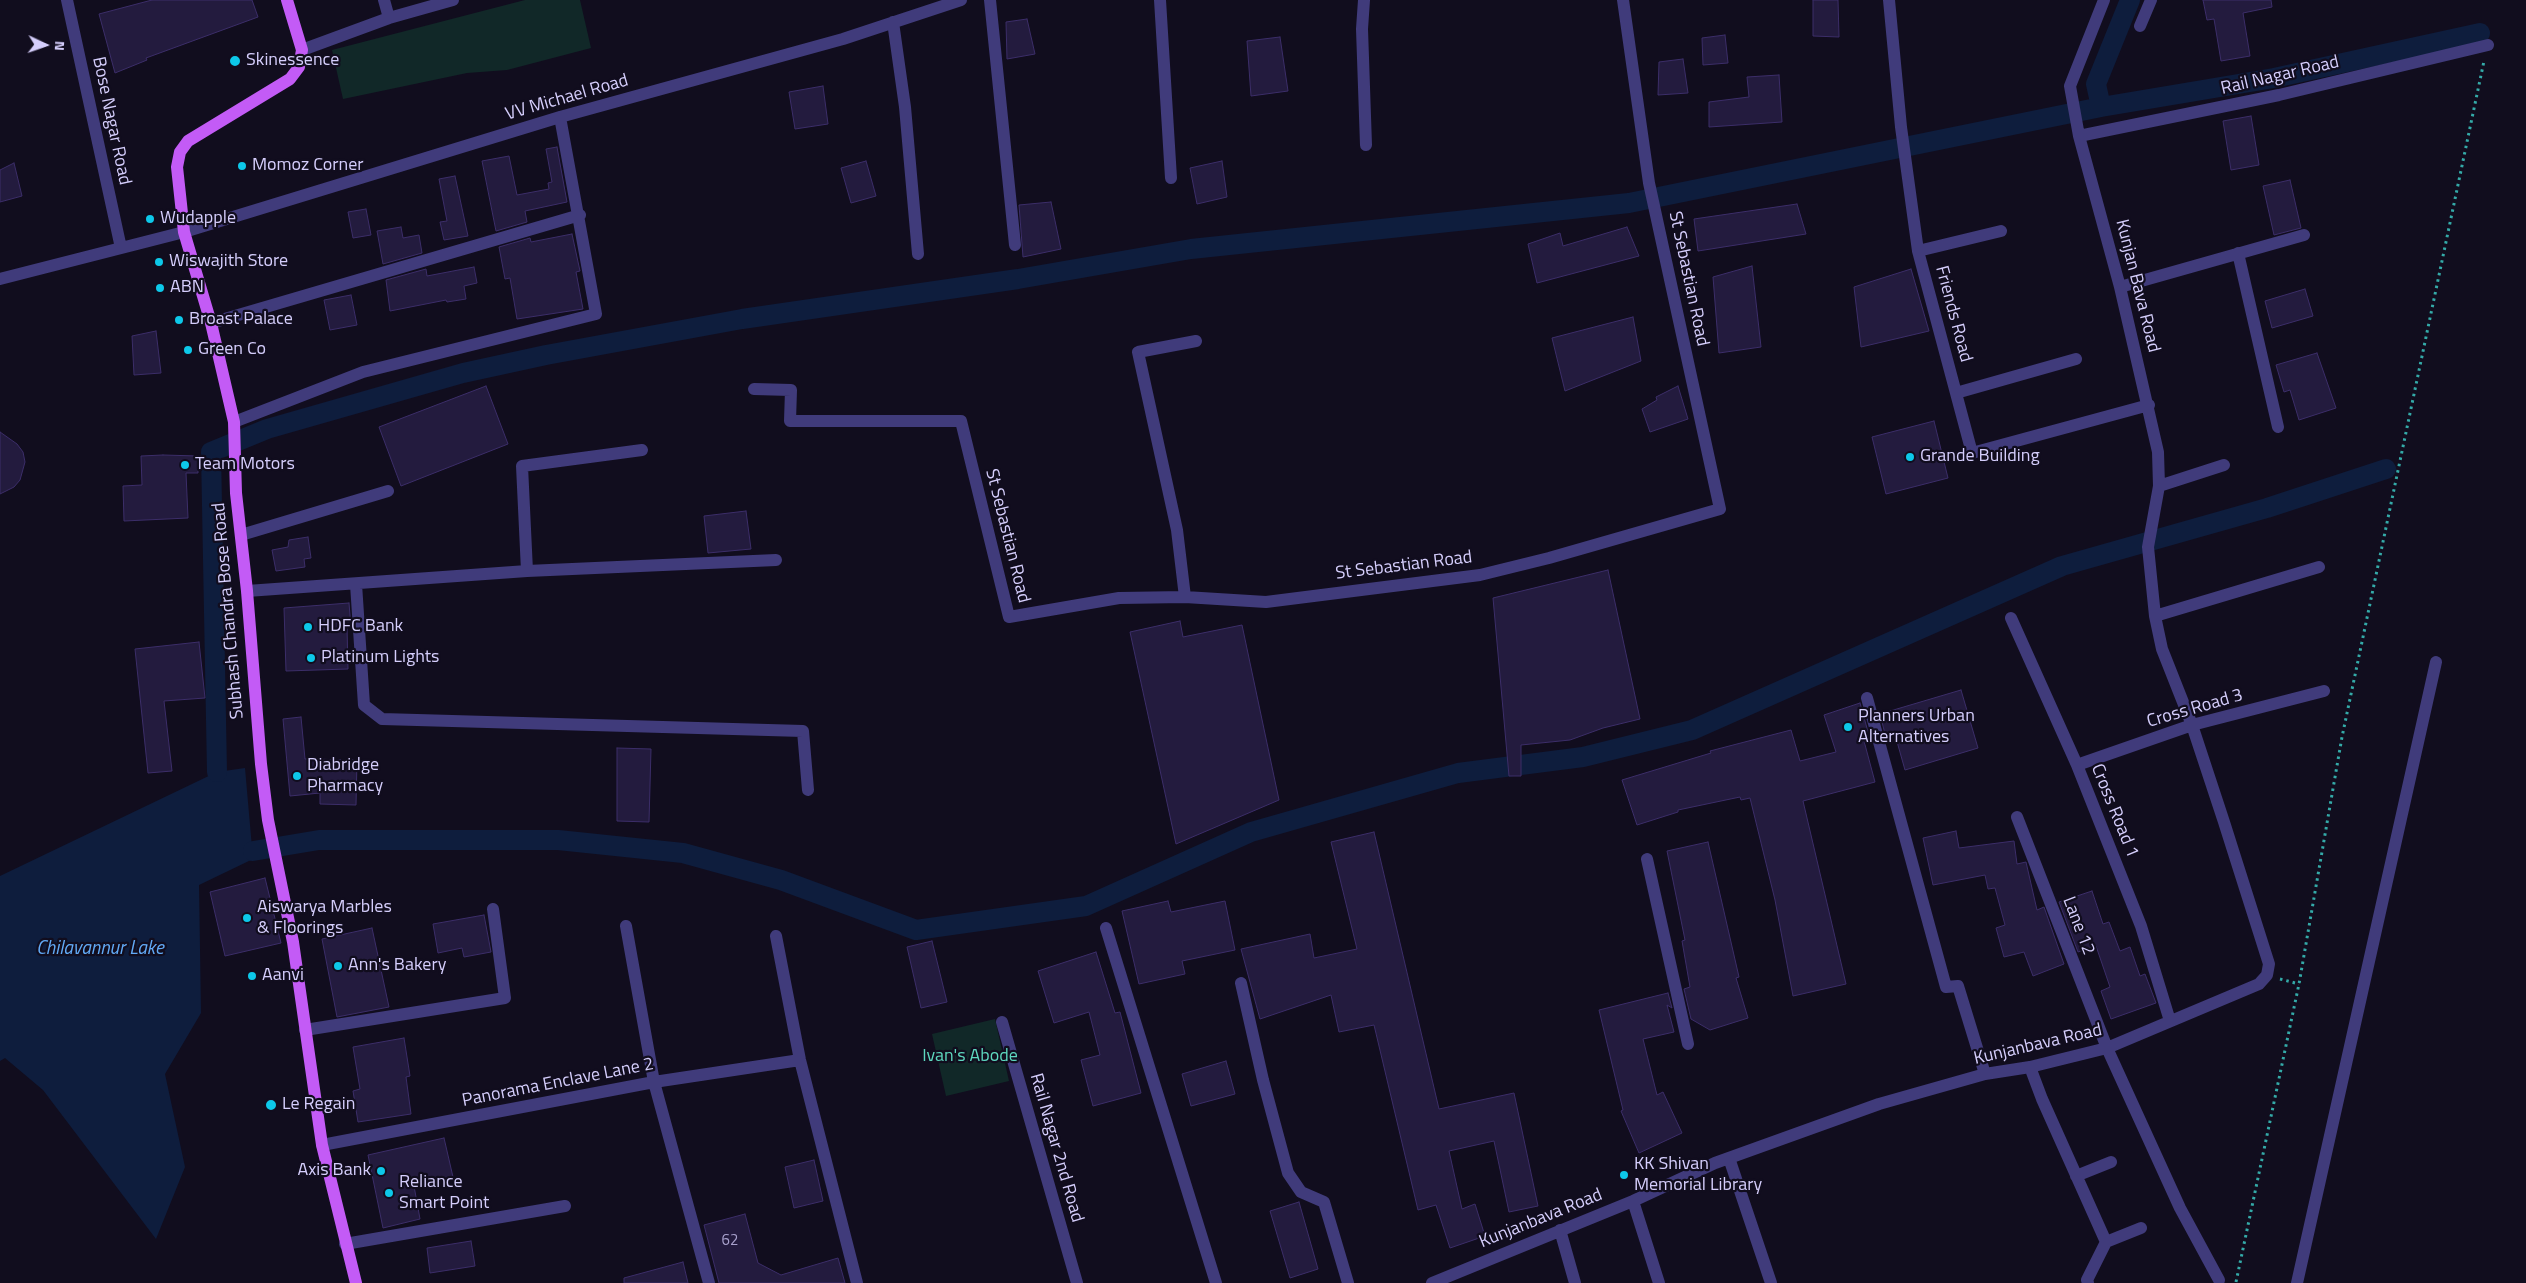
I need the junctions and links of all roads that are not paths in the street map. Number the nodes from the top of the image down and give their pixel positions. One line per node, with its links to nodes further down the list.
1 (67, 0): 28 (street, Bose Nagar Road)
2 (287, 0): 18 (main road)
3 (384, 0): 14 (street)
4 (453, 0): 14 (street)
5 (961, 0): 13 (street, VV Michael Road)
6 (990, 0): 27 (street)
7 (1160, 0): 22 (street)
8 (1364, 0): 21 (street)
9 (1623, 0): 53 (street, St Sebastian Road)
10 (1889, 0): 29 (street, Friends Road)
11 (2104, 0): 20 (street, Kunjan Bava Road)
12 (2151, 0): 16 (street)
13 (941, 4): 15 (street, VV Michael Road)
14 (389, 18): 18 (street)
15 (893, 22): 19 (street, VV Michael Road); 31 (street)
16 (2140, 26)
17 (2488, 45): 20 (street, Rail Nagar Road)
18 (302, 50): 25 (main road, Subhash Chandra Bose Road)
19 (560, 117): 23 (street); 25 (street, VV Michael Road)
20 (2079, 136): 33 (street, Kunjan Bava Road)
21 (1366, 145)
22 (1171, 178)
23 (580, 215): 34 (street); 40 (street)
24 (2001, 231): 29 (street)
25 (184, 232): 28 (street, VV Michael Road); 34 (main road, Subhash Chandra Bose Road)
26 (2304, 235): 30 (street)
27 (1015, 245)
28 (121, 248): 32 (street, VV Michael Road)
29 (1918, 251): 38 (street, Friends Road)
30 (2238, 253): 33 (street); 41 (street)
31 (918, 254)
32 (0, 278)
33 (2120, 287): 39 (street, Kunjan Bava Road)
34 (211, 323): 40 (main road, Subhash Chandra Bose Road)
35 (1196, 341): 53 (street)
36 (2076, 359): 38 (street)
37 (754, 389): 53 (street, St Sebastian Road)
38 (1956, 393): 39 (street, Friends Road)
39 (2149, 405): 44 (street, Kunjan Bava Road)
40 (234, 422): 46 (main road, Subhash Chandra Bose Road)
41 (2278, 427)
42 (642, 450): 49 (street)
43 (2224, 465): 44 (street)
44 (2159, 486): 51 (street, Kunjan Bava Road)
45 (388, 492): 46 (street)
46 (241, 535): 52 (main road, Subhash Chandra Bose Road)
47 (776, 560): 49 (street)
48 (2319, 567): 54 (street)
49 (527, 571): 50 (street)
50 (356, 584): 52 (street); 61 (street)
51 (2151, 587): 54 (street, Kunjanbava Road)
52 (247, 591): 71 (main road, Subhash Chandra Bose Road)
53 (1185, 597)
54 (2155, 616): 59 (street, Kunjanbava Road)
55 (2011, 618): 60 (street, Cross Road 1)
56 (2436, 662): 100 (street)
57 (2324, 691): 59 (street, Cross Road 3)
58 (1867, 698): 76 (street)
59 (2192, 726): 60 (street, Cross Road 3); 70 (street, Kunjanbava Road)
60 (2077, 764): 70 (street, Cross Road 1)
61 (808, 790)
62 (2018, 817): 73 (street, Lane 12)
63 (1647, 859): 72 (street)
64 (492, 909): 71 (street)
65 (626, 926): 77 (street)
66 (1106, 928): 93 (street)
67 (776, 936): 74 (street)
68 (1242, 983): 94 (street)
69 (1002, 1022): 92 (street, Rail Nagar 2nd Road)
70 (2170, 1022): 73 (street, Kunjanbava Road)
71 (305, 1030): 78 (main road, Subhash Chandra Bose Road)
72 (1688, 1044)
73 (2107, 1048): 75 (street, Kunjanbava Road); 88 (street, Lane 12)
74 (800, 1060): 77 (street, Panorama Enclave Lane 2); 91 (street)
75 (2030, 1067): 76 (street, Kunjanbava Road); 81 (street)
76 (1985, 1074): 79 (street, Kunjanbava Road)
77 (654, 1082): 78 (street, Panorama Enclave Lane 2); 90 (street)
78 (322, 1145): 87 (main road, Subhash Chandra Bose Road)
79 (1729, 1158): 82 (street, Kunjanbava Road); 98 (street)
80 (2111, 1162): 81 (street)
81 (2076, 1176): 86 (street)
82 (1633, 1201): 85 (street, Kunjanbava Road); 97 (street)
83 (565, 1206): 87 (street)
84 (2141, 1228): 86 (street)
85 (1560, 1230): 95 (street, Kunjanbava Road); 96 (street)
86 (2106, 1242): 99 (street)
87 (345, 1244): 89 (main road, Subhash Chandra Bose Road)
88 (2219, 1280)
89 (356, 1283)
90 (709, 1283)
91 (857, 1283)
92 (1077, 1283)
93 (1216, 1283)
94 (1348, 1283)
95 (1432, 1283)
96 (1575, 1283)
97 (1659, 1283)
98 (1771, 1283)
99 (2088, 1283)
100 (2296, 1283)

